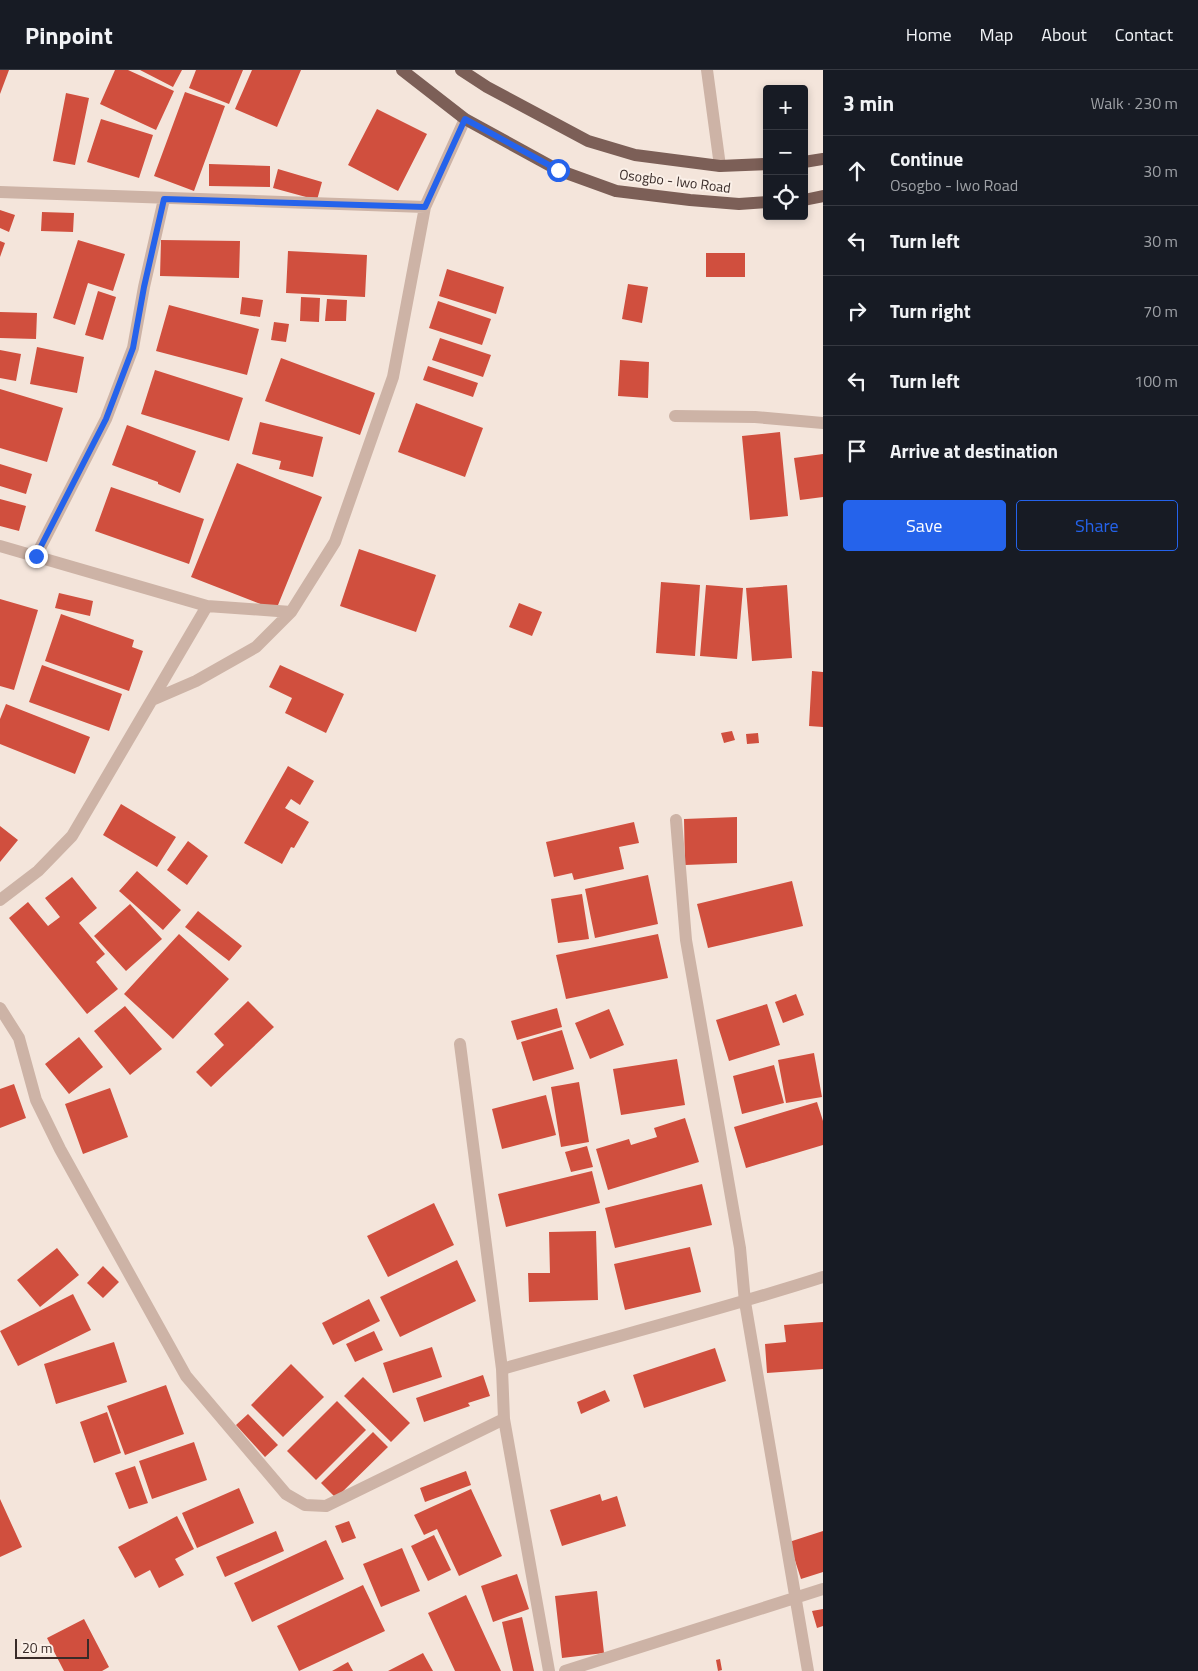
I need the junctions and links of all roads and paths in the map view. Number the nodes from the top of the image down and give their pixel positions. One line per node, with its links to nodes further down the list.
1 (402, 70): 4 (main road, Osogbo - Iwo Road)
2 (461, 70): 8 (main road, Osogbo - Iwo Road)
3 (707, 70): 8 (street)
4 (465, 119): 13 (main road, Osogbo - Iwo Road); 14 (street)
5 (823, 159): 6 (main road)
6 (808, 161)
7 (763, 164): 8 (main road, Osogbo - Iwo Road)
8 (720, 166)
9 (0, 192): 11 (street)
10 (823, 196): 12 (main road)
11 (164, 199): 14 (street); 18 (street)
12 (808, 199)
13 (763, 202)
14 (425, 207): 20 (street)
15 (676, 416): 16 (street)
16 (823, 422)
17 (0, 546): 18 (street)
18 (36, 556): 19 (street)
19 (207, 606): 20 (street); 21 (street)
20 (291, 612): 21 (street)
21 (152, 700): 23 (street)
22 (676, 820): 27 (street)
23 (0, 900)
24 (0, 1008): 29 (street)
25 (460, 1044): 28 (street)
26 (823, 1276): 27 (street)
27 (745, 1302): 28 (street); 31 (street)
28 (502, 1369): 29 (street)
29 (504, 1419): 32 (street)
30 (823, 1589): 31 (street)
31 (795, 1599): 33 (street); 34 (street)
32 (549, 1671)
33 (565, 1671)
34 (808, 1671)

